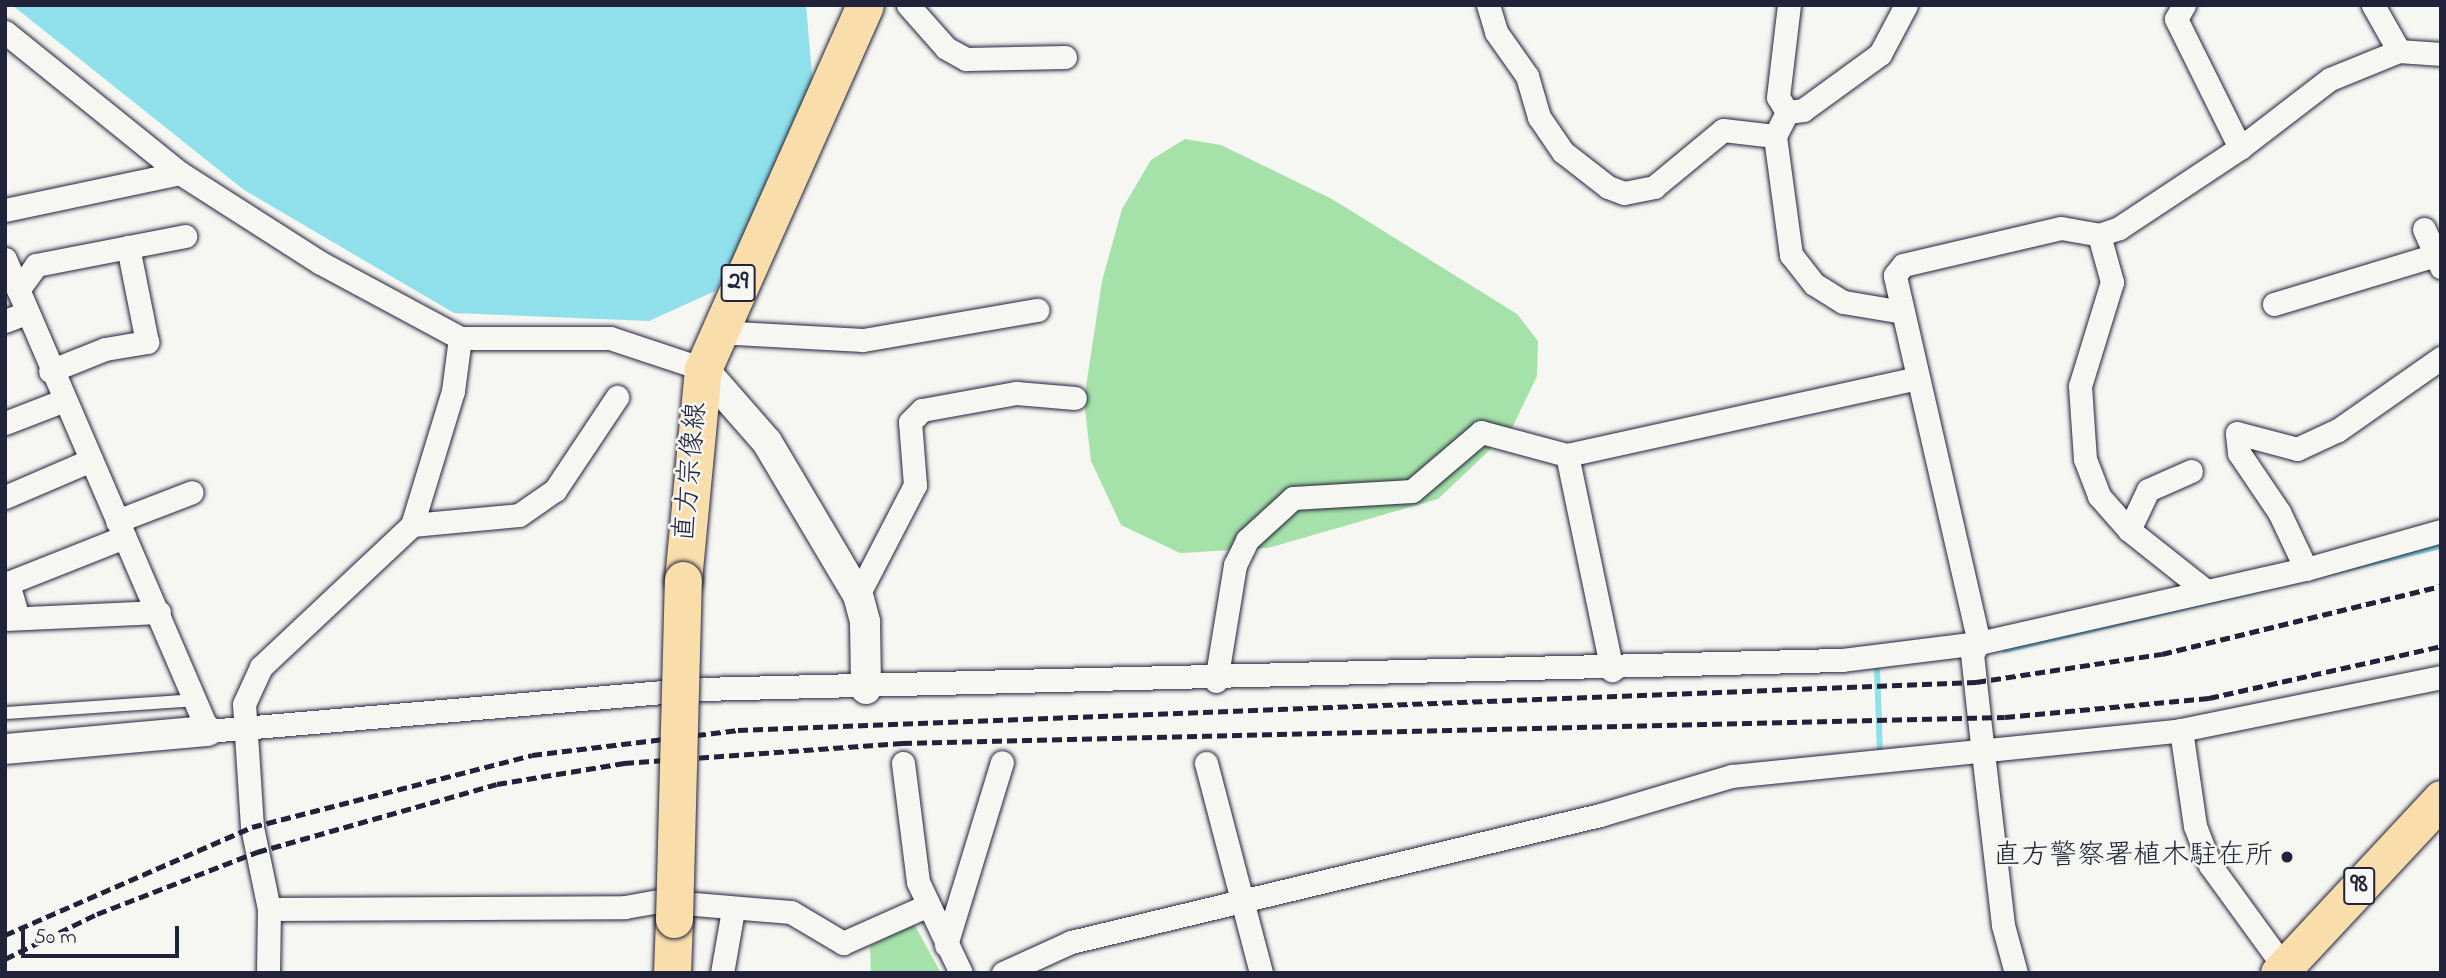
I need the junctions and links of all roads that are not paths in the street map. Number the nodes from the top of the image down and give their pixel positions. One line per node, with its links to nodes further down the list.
1 (865, 5): 28 (main road, 直方宗像線 / 29)
2 (908, 5): 11 (street)
3 (1488, 5): 13 (street)
4 (1788, 5): 12 (street)
5 (1906, 5): 12 (street)
6 (2184, 5): 14 (street)
7 (2373, 5): 9 (street)
8 (5, 32): 15 (street)
9 (2399, 51): 10 (street); 14 (street)
10 (2441, 54)
11 (1065, 57)
12 (1787, 112): 13 (street)
13 (1775, 136): 26 (street)
14 (2240, 148): 18 (street)
15 (180, 173): 16 (street); 29 (street)
16 (5, 210)
17 (2424, 229): 22 (street)
18 (2099, 235): 26 (street); 45 (street)
19 (185, 236): 20 (street)
20 (128, 247): 23 (street); 32 (street)
21 (5, 259): 23 (street)
22 (2438, 260): 24 (street)
23 (18, 290): 27 (street)
24 (2274, 304)
25 (1037, 310): 28 (street)
26 (1903, 312): 33 (street)
27 (16, 317): 32 (street)
28 (716, 332): 31 (main road, 直方宗像線 / 29)
29 (460, 338): 31 (street); 43 (street)
30 (2441, 358): 47 (street)
31 (703, 369): 49 (street); 75 (main road, 直方宗像線 / 29, bridge)
32 (50, 371): 36 (street)
33 (1917, 378): 38 (street); 52 (street)
34 (617, 397): 43 (street)
35 (1074, 398): 49 (street)
36 (62, 401): 37 (street); 39 (street)
37 (5, 423)
38 (1567, 455): 53 (street); 55 (street)
39 (91, 460): 42 (street); 44 (street)
40 (2191, 471): 45 (street)
41 (192, 492): 44 (street)
42 (5, 497)
43 (412, 525): 59 (street)
44 (121, 529): 50 (street); 51 (street)
45 (2129, 530): 48 (street)
46 (2441, 531): 47 (street)
47 (2306, 569): 48 (street)
48 (2206, 591): 52 (street)
49 (858, 595): 56 (street)
50 (159, 612): 51 (street); 57 (street)
51 (11, 618)
52 (1979, 643): 53 (street); 62 (street)
53 (1612, 670): 55 (street)
54 (2441, 677): 60 (street)
55 (1216, 681): 56 (street)
56 (866, 689): 59 (street)
57 (195, 700): 58 (lane); 61 (street)
58 (5, 713)
59 (244, 729): 61 (street); 70 (street)
60 (2181, 730): 62 (street); 73 (street)
61 (208, 731): 63 (street)
62 (1983, 746): 68 (street); 80 (street)
63 (5, 749)
64 (1002, 762): 72 (street)
65 (903, 763): 69 (street)
66 (1206, 763): 68 (street)
67 (2441, 799): 73 (main road, 98)
68 (1242, 901): 78 (street); 79 (street)
69 (926, 906): 71 (street); 72 (street)
70 (270, 909): 71 (street); 74 (street)
71 (733, 910): 76 (street)
72 (946, 945): 77 (street)
73 (2281, 970)
74 (268, 973)
75 (672, 973)
76 (722, 973)
77 (961, 973)
78 (1003, 973)
79 (1261, 973)
80 (2016, 973)

